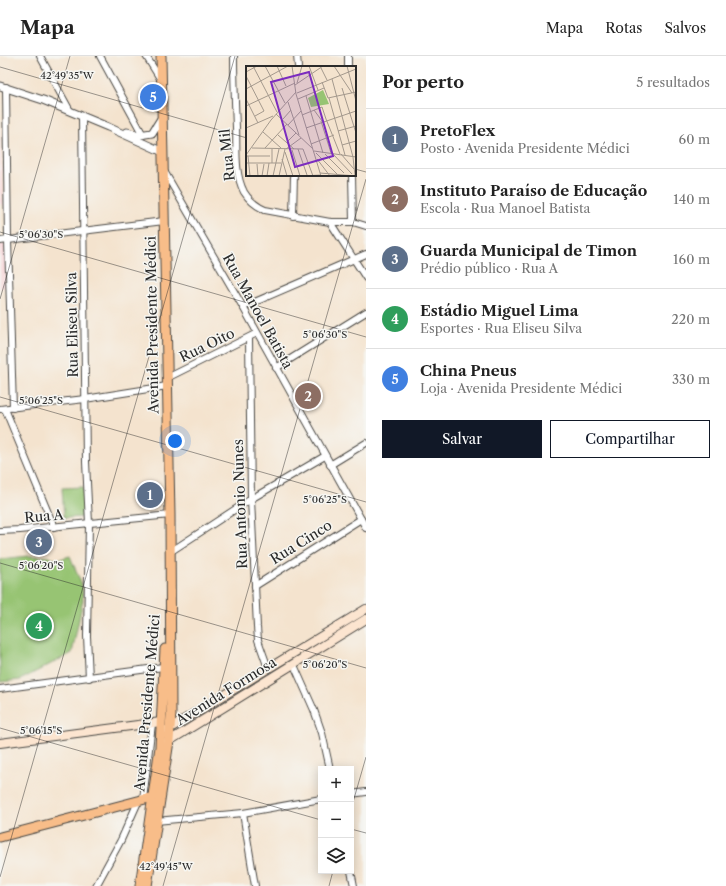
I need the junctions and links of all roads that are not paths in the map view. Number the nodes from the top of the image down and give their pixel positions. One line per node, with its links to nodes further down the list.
1 (40, 56): 8 (street)
2 (100, 56): 12 (street)
3 (146, 56): 6 (street)
4 (161, 56): 6 (main road, Avenida Presidente Médici)
5 (234, 56): 17 (street, Rua Mil)
6 (162, 81): 10 (main road, Avenida Presidente Médici)
7 (2, 86): 8 (street); 23 (street)
8 (70, 111): 9 (street)
9 (82, 117): 11 (street); 22 (street, Rua Eliseu Silva)
10 (162, 117): 12 (street); 13 (main road, Avenida Presidente Médici)
11 (108, 126): 12 (street); 13 (street)
12 (143, 135)
13 (163, 152): 14 (main road, Avenida Presidente Médici)
14 (163, 168): 18 (main road, Avenida Presidente Médici); 28 (street, Rua Manoel Batista)
15 (294, 176): 17 (street)
16 (352, 176): 20 (street)
17 (293, 216): 19 (street, Rua Mil)
18 (164, 221): 22 (street); 33 (main road, Avenida Presidente Médici)
19 (330, 222): 20 (street, Rua Mil); 26 (street)
20 (353, 222): 21 (street, Rua Mil)
21 (366, 226)
22 (82, 231): 23 (street); 34 (street, Rua Eliseu Silva)
23 (8, 240): 24 (street); 35 (street)
24 (0, 241)
25 (366, 254): 26 (street)
26 (353, 259): 27 (street); 28 (street)
27 (366, 278)
28 (243, 307): 30 (street, Rua Manoel Batista)
29 (366, 312): 32 (street)
30 (257, 333): 31 (street, Rua Oito); 32 (street, Rua Manoel Batista)
31 (249, 338): 33 (street, Rua Oito); 40 (street, Rua Antonio Nunes)
32 (276, 368): 38 (street, Rua Manoel Batista)
33 (167, 382): 34 (street, Rua Oito); 41 (main road, Avenida Presidente Médici)
34 (85, 399): 35 (street, Rua Oito); 43 (street, Rua Eliseu Silva)
35 (13, 408): 36 (street, Rua Oito)
36 (3, 409): 44 (street)
37 (366, 443): 39 (street)
38 (325, 456): 39 (street, Rua Manoel Batista); 40 (street)
39 (330, 465): 42 (street, Rua Manoel Batista)
40 (251, 499): 47 (street); 48 (street, Rua Antonio Nunes)
41 (170, 515): 43 (street, Rua A); 47 (main road, Avenida Presidente Médici)
42 (361, 519): 45 (street, Rua Manoel Batista); 48 (street, Rua Cinco)
43 (89, 524): 44 (street, Rua A); 57 (street, Rua Eliseu Silva)
44 (54, 527): 46 (street, Rua A)
45 (366, 528)
46 (0, 531)
47 (170, 552): 49 (main road, Avenida Presidente Médici)
48 (254, 586): 56 (street, Rua Antonio Nunes)
49 (170, 593): 55 (main road, Avenida Presidente Médici); 61 (main road, Avenida Presidente Médici)
50 (366, 609): 52 (main road, Avenida Formosa)
51 (366, 619): 52 (main road, Avenida Formosa)
52 (352, 623): 53 (main road, Avenida Formosa)
53 (310, 649): 54 (main road, Avenida Formosa); 56 (main road, Avenida Formosa)
54 (294, 664): 63 (main road, Avenida Formosa); 66 (street)
55 (163, 667): 57 (street); 59 (main road, Avenida Presidente Médici)
56 (268, 668): 61 (main road, Avenida Formosa)
57 (89, 678): 58 (street)
58 (0, 689)
59 (161, 722): 60 (main road); 62 (main road, Avenida Presidente Médici)
60 (152, 724): 64 (main road); 71 (street)
61 (170, 728): 62 (main road, Avenida Formosa); 63 (main road, Avenida Presidente Médici)
62 (161, 733): 65 (main road, Avenida Presidente Médici)
63 (169, 741): 65 (main road, Avenida Formosa); 73 (main road, Avenida Presidente Médici)
64 (0, 743)
65 (160, 747): 69 (main road, Avenida Presidente Médici)
66 (329, 766)
67 (366, 792): 68 (street)
68 (354, 794)
69 (153, 797): 71 (main road); 77 (main road, Avenida Presidente Médici)
70 (318, 800): 72 (street)
71 (140, 801): 74 (main road); 76 (street)
72 (243, 813): 73 (street); 79 (street)
73 (156, 821): 78 (main road, Avenida Presidente Médici)
74 (0, 837)
75 (352, 874): 80 (street)
76 (96, 886)
77 (140, 886)
78 (147, 886)
79 (255, 886)
80 (354, 886)

